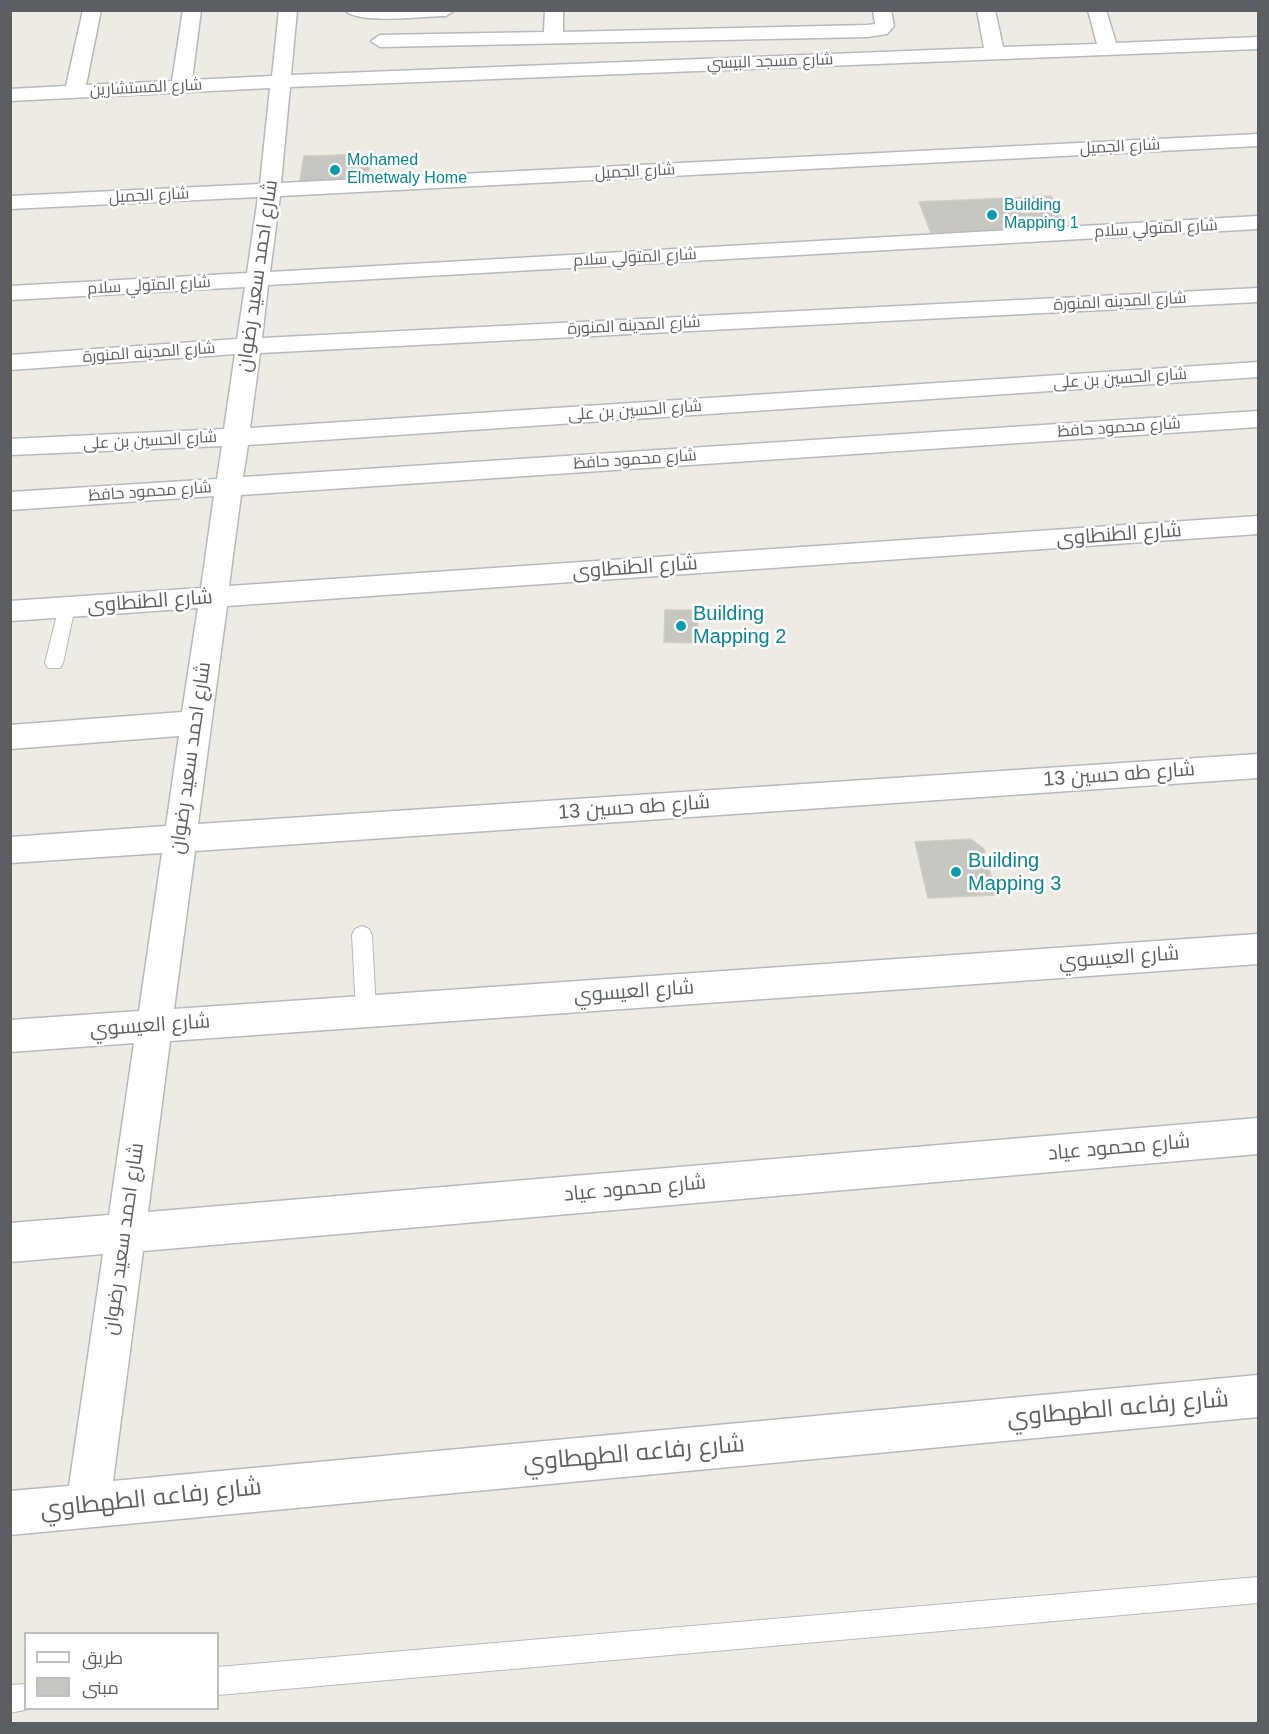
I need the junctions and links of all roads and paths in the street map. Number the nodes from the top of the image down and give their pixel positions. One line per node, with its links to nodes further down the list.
1 (92, 10): 17 (street)
2 (192, 10): 16 (street)
3 (288, 10): 15 (street, شارع احمد سعيد رضوان)
4 (354, 10): 5 (street)
5 (446, 10)
6 (554, 10): 10 (street)
7 (882, 10): 10 (street)
8 (986, 10): 14 (street)
9 (1097, 10): 13 (street)
10 (553, 38): 11 (street)
11 (381, 41)
12 (1258, 43): 13 (street, شارع مسجد البيسي)
13 (1108, 49): 14 (street, شارع مسجد البيسي)
14 (995, 53): 15 (street, شارع مسجد البيسي)
15 (282, 81): 16 (street, شارع المستشارين); 20 (street, شارع احمد سعيد رضوان)
16 (181, 86): 17 (street, شارع المستشارين)
17 (75, 92): 18 (street, شارع المستشارين)
18 (10, 95)
19 (1258, 140): 20 (street, شارع الجميل)
20 (270, 190): 21 (street, شارع الجميل); 23 (street, شارع احمد سعيد رضوان)
21 (10, 203)
22 (1258, 223): 23 (street, شارع المتولي سلام)
23 (257, 280): 24 (street, شارع المتولي سلام); 26 (street, شارع احمد سعيد رضوان)
24 (10, 293)
25 (1258, 295): 26 (street, شارع المدينه المنورة)
26 (248, 346): 27 (street, شارع المدينه المنورة); 30 (street, شارع احمد سعيد رضوان)
27 (10, 363)
28 (1258, 370): 30 (street, شارع الحسين بن على)
29 (1258, 419): 32 (street, شارع محمود حافظ)
30 (236, 437): 31 (street, شارع الحسين بن على); 32 (street, شارع احمد سعيد رضوان)
31 (10, 447)
32 (229, 488): 33 (street, شارع محمود حافظ); 35 (street, شارع احمد سعيد رضوان)
33 (10, 501)
34 (1258, 525): 35 (street, شارع الطنطاوى)
35 (213, 598): 36 (street, شارع الطنطاوى); 39 (street, شارع احمد سعيد رضوان)
36 (67, 607): 37 (street, شارع الطنطاوى); 38 (lane)
37 (10, 611)
38 (54, 663)
39 (196, 723): 40 (street); 42 (street, شارع احمد سعيد رضوان)
40 (10, 737)
41 (1258, 766): 42 (street, شارع طه حسين 13)
42 (180, 838): 43 (street, شارع طه حسين 13); 47 (street, شارع احمد سعيد رضوان)
43 (10, 850)
44 (362, 935): 46 (lane)
45 (1258, 949): 46 (street, شارع العيسوي)
46 (366, 1011): 47 (street, شارع العيسوي)
47 (154, 1025): 48 (street, شارع العيسوي); 50 (street, شارع احمد سعيد رضوان)
48 (10, 1036)
49 (1258, 1136): 50 (street, شارع محمود عياد)
50 (125, 1233): 51 (street, شارع محمود عياد); 53 (street, شارع احمد سعيد رضوان)
51 (10, 1243)
52 (1258, 1396): 53 (street, شارع رفاعه الطهطاوي)
53 (88, 1504): 54 (street, شارع رفاعه الطهطاوي)
54 (10, 1513)
55 (1258, 1590): 56 (lane)
56 (219, 1681)

